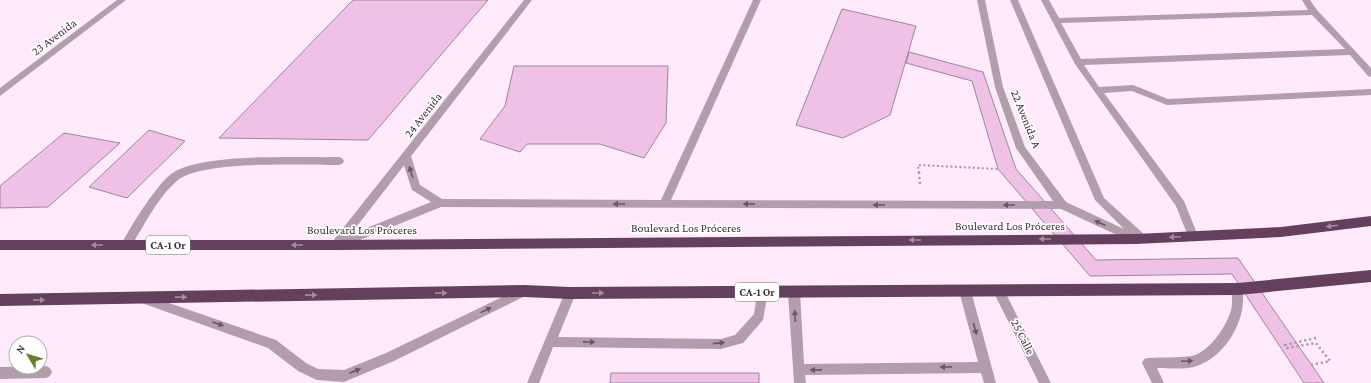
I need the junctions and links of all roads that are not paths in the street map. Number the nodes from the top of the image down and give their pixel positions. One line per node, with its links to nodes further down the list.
1 (122, 0): 15 (street, 23 Avenida)
2 (528, 0): 16 (street, 24 Avenida)
3 (757, 0): 19 (street)
4 (981, 0): 20 (street, 22 Avenida A)
5 (1014, 0): 23 (street)
6 (1045, 0): 9 (street)
7 (1306, 0): 8 (street)
8 (1314, 12): 9 (street); 10 (street)
9 (1056, 21): 11 (street)
10 (1352, 52): 11 (street); 12 (street)
11 (1078, 62): 13 (street)
12 (1371, 74)
13 (1097, 90): 14 (street); 22 (street)
14 (1371, 92)
15 (0, 93)
16 (406, 156): 18 (street, one-way to 16); 26 (street, 24 Avenida)
17 (339, 161): 25 (street)
18 (440, 203): 19 (street, one-way to 18); 26 (street)
19 (664, 204): 20 (street, one-way to 19)
20 (1062, 205): 23 (street, one-way to 20)
21 (1371, 221): 22 (highway, Boulevard Los Próceres / CA-1 Or, one-way to 22)
22 (1193, 236): 23 (highway, Boulevard Los Próceres / CA-1 Or, one-way to 23)
23 (1138, 238): 26 (highway, Boulevard Los Próceres / CA-1 Or, one-way to 26)
24 (0, 245): 25 (highway, Boulevard Los Próceres / CA-1 Or, one-way to 24)
25 (126, 245): 26 (highway, Boulevard Los Próceres / CA-1 Or, one-way to 25)
26 (336, 245)
27 (1371, 276): 28 (highway, CA-1 Or)
28 (1238, 289): 30 (highway, CA-1 Or); 45 (street, one-way to 28)
29 (965, 291): 30 (highway, CA-1 Or); 33 (highway, CA-1 Or); 38 (street, one-way to 38)
30 (999, 291): 44 (street, 25 Calle)
31 (524, 292): 34 (highway, CA-1 Or); 35 (highway, CA-1 Or, one-way to 31); 40 (street, one-way to 31)
32 (762, 292): 33 (highway, CA-1 Or); 34 (highway, CA-1 Or, one-way to 32); 37 (street, one-way to 32)
33 (794, 292): 39 (street, one-way to 33)
34 (570, 293): 37 (street)
35 (142, 298): 36 (highway, CA-1 Or, one-way to 35); 40 (street, one-way to 40)
36 (0, 300)
37 (550, 342): 41 (street)
38 (985, 366): 39 (street, one-way to 39); 43 (street)
39 (798, 370): 42 (street)
40 (315, 378)
41 (534, 383)
42 (800, 383)
43 (990, 383)
44 (1045, 383)
45 (1158, 383)

